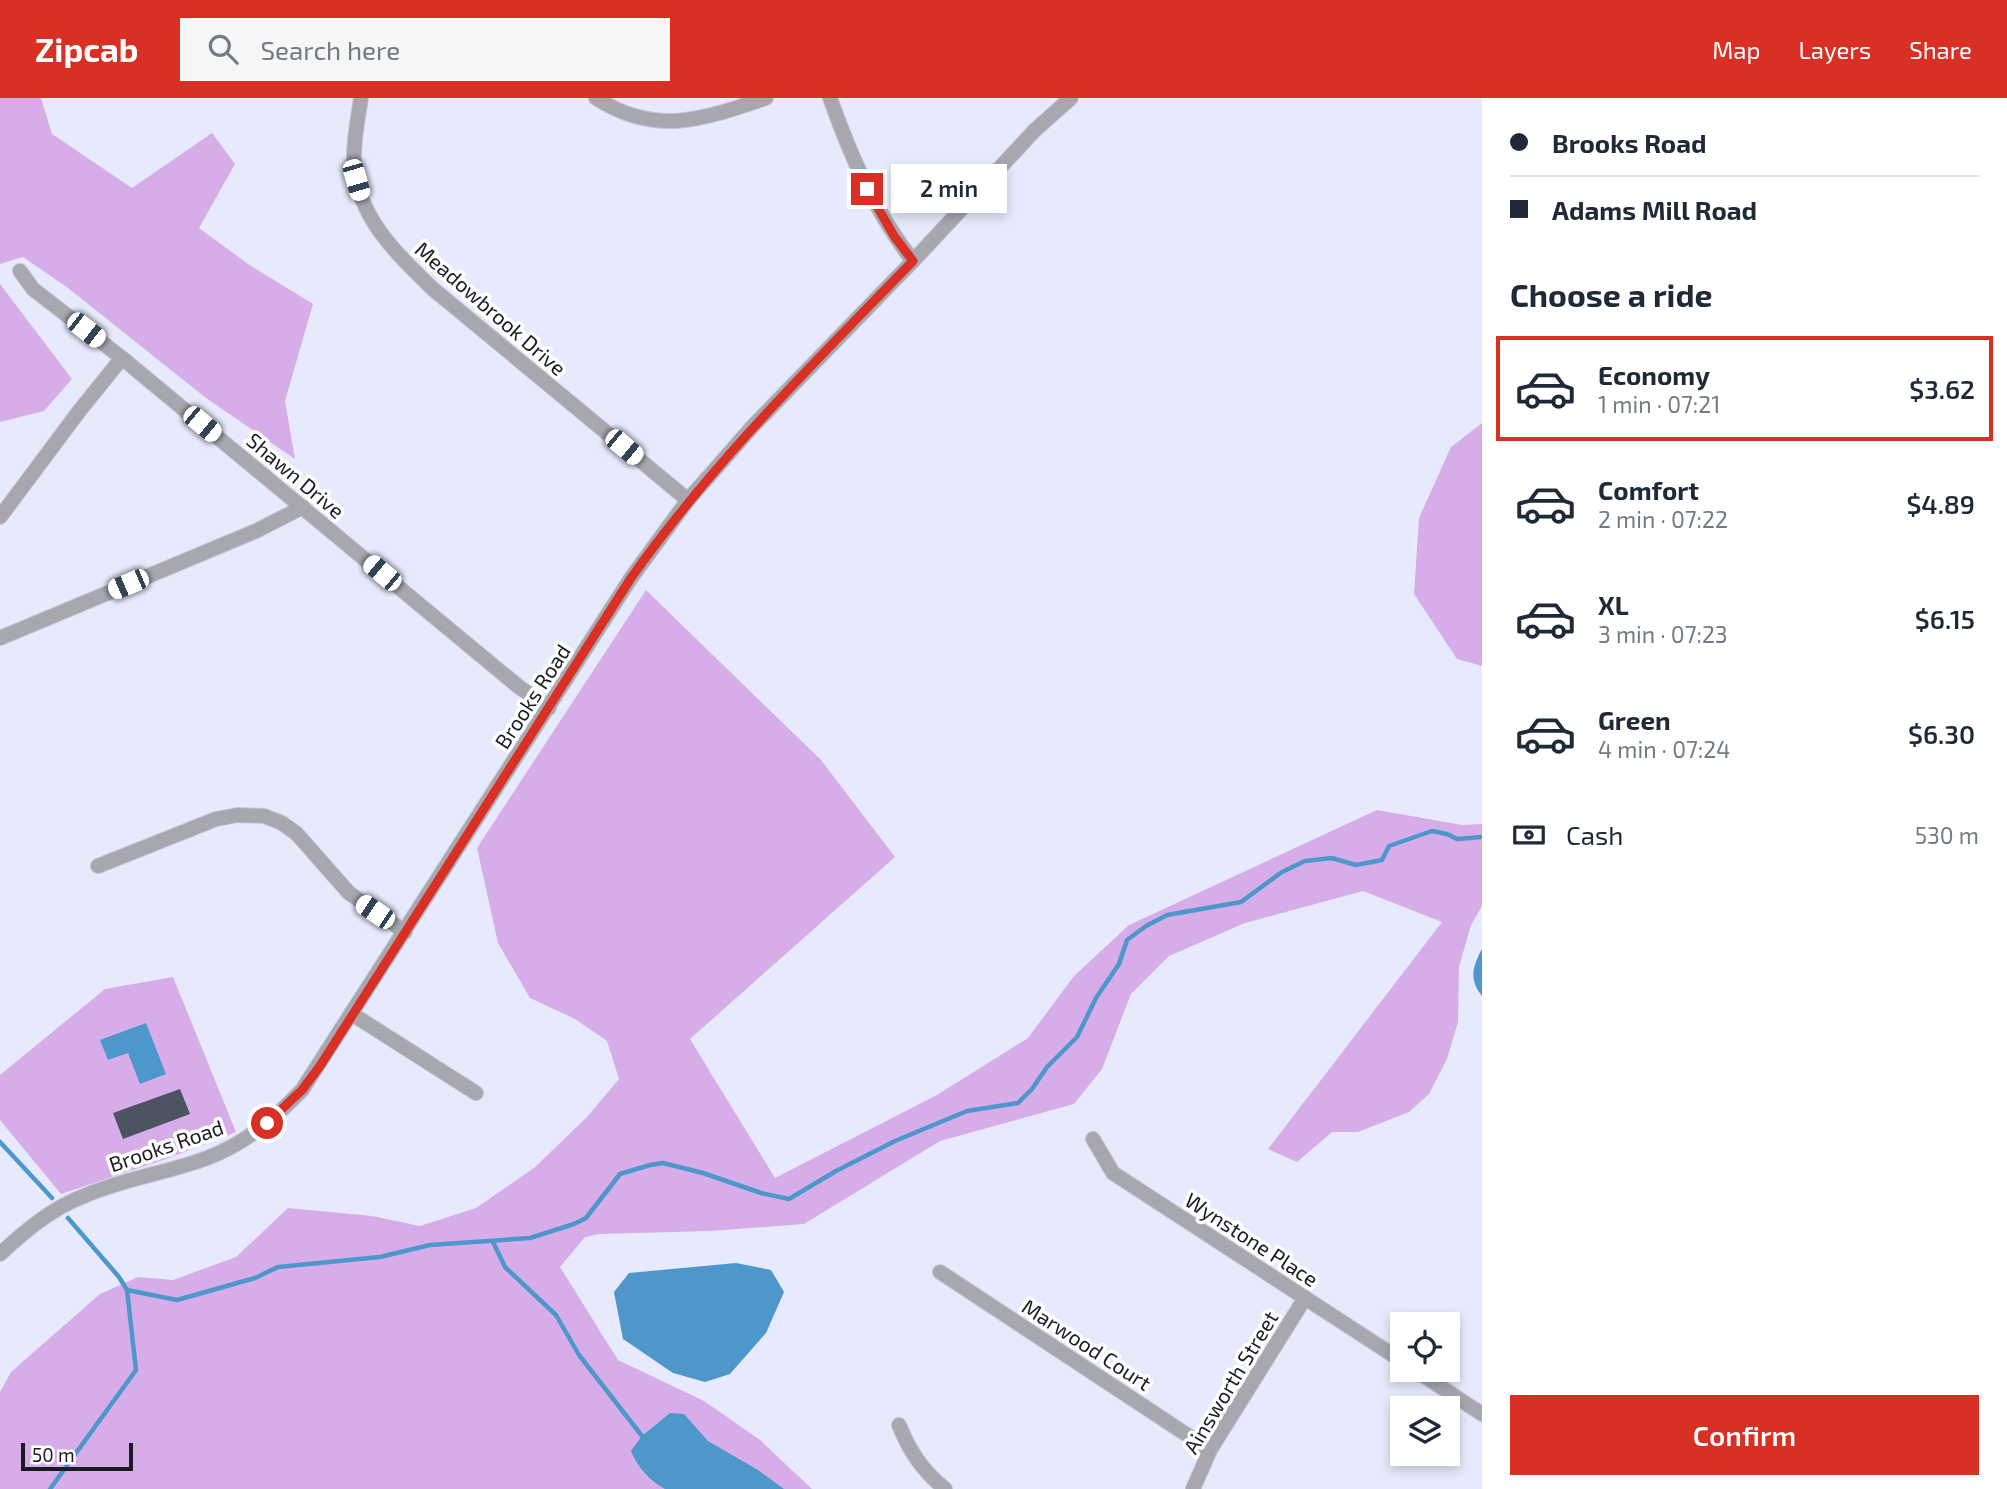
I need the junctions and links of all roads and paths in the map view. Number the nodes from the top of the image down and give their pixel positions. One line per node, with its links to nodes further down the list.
1 (361, 98): 9 (street, Meadowbrook Drive)
2 (596, 98): 3 (street)
3 (766, 98)
4 (830, 98): 6 (street)
5 (1071, 98): 6 (street, Brooks Road)
6 (913, 261): 9 (street, Brooks Road)
7 (20, 271): 8 (street, Shawn Drive)
8 (122, 358): 10 (street, Shawn Drive); 11 (street)
9 (688, 500): 13 (street, Brooks Road)
10 (303, 508): 12 (street); 13 (street, Shawn Drive)
11 (0, 517)
12 (0, 638)
13 (549, 708): 15 (street, Brooks Road)
14 (98, 866): 15 (street)
15 (405, 932): 16 (street, Brooks Road)
16 (352, 1014): 17 (street); 19 (street, Brooks Road)
17 (476, 1093)
18 (1093, 1139): 21 (street, Wynstone Place)
19 (0, 1254)
20 (940, 1272): 26 (street, Marwood Court)
21 (1305, 1298): 22 (street, Wynstone Place); 26 (street, Ainsworth Street)
22 (1390, 1353)
23 (1433, 1382): 24 (street)
24 (1482, 1414)
25 (899, 1425): 27 (street)
26 (1210, 1450): 28 (street, Ainsworth Street)
27 (945, 1489)
28 (1193, 1489)

